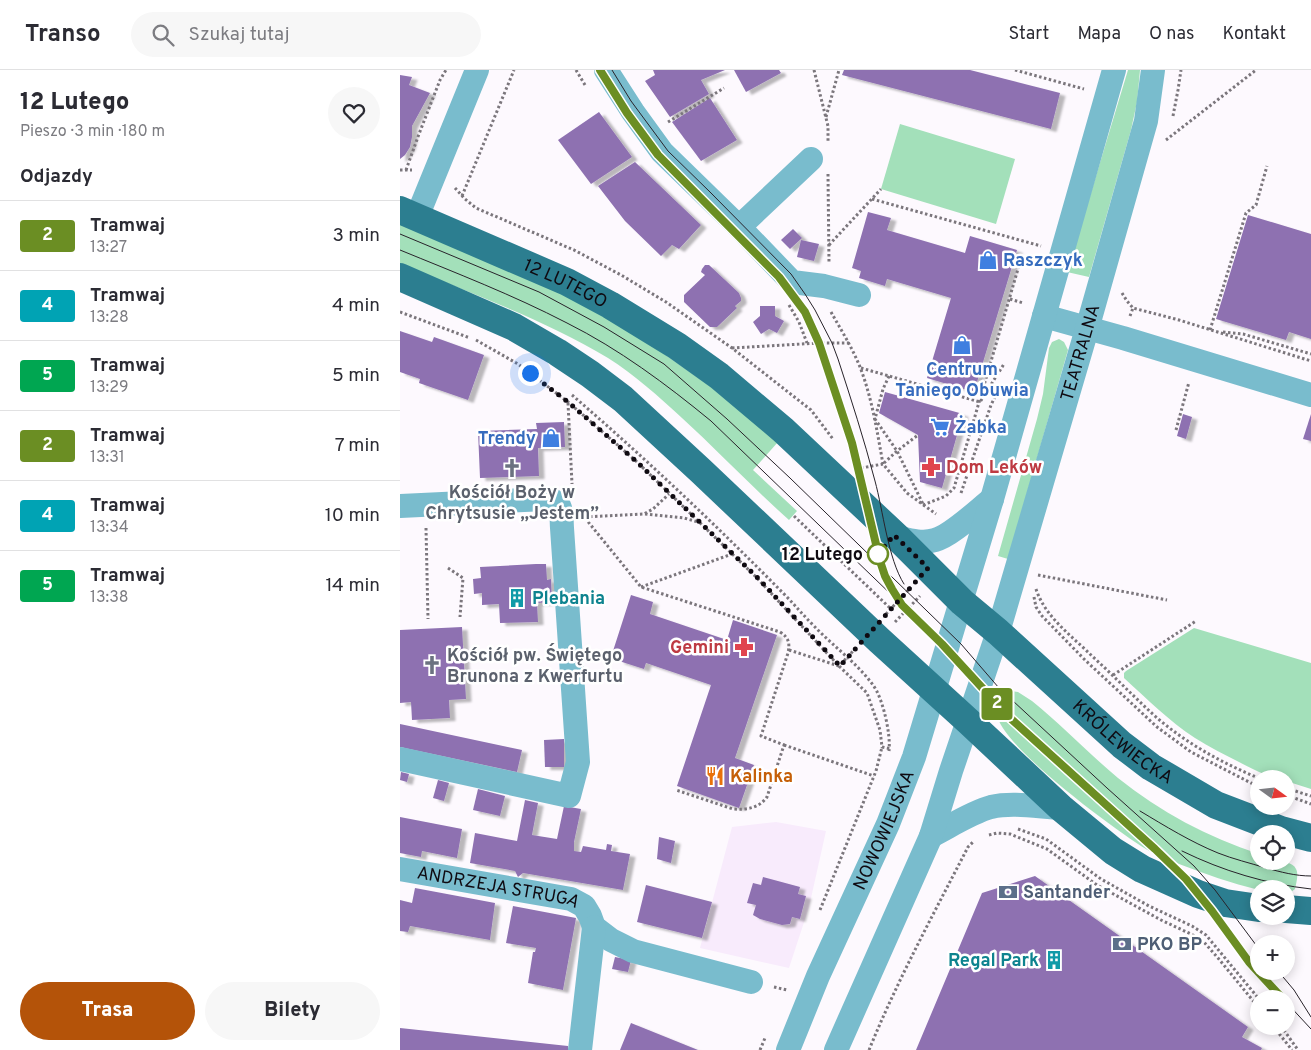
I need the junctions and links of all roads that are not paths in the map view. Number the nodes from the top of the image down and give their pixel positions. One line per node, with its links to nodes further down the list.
1 (477, 70): 6 (street)
2 (606, 70): 7 (street)
3 (1114, 70): 10 (street)
4 (1153, 70): 11 (street, TEATRALNA)
5 (811, 159): 7 (street)
6 (409, 214): 15 (main road, 12 LUTEGO)
7 (739, 227): 9 (street)
8 (400, 277): 18 (main road)
9 (859, 295)
10 (1044, 316): 11 (street); 13 (street)
11 (1087, 329): 12 (street); 17 (street, TEATRALNA)
12 (1311, 395)
13 (992, 499): 15 (street); 16 (street)
14 (400, 506): 20 (street)
15 (897, 537): 16 (main road, 12 LUTEGO)
16 (962, 602): 17 (main road, KRÓLEWIECKA); 18 (street, NOWOWIEJSKA)
17 (998, 632): 19 (street); 23 (main road, KRÓLEWIECKA)
18 (934, 691): 19 (main road); 31 (street, NOWOWIEJSKA)
19 (968, 721): 21 (main road); 22 (street)
20 (400, 759)
21 (1061, 808): 22 (street); 25 (main road)
22 (931, 836): 32 (street)
23 (1311, 838)
24 (400, 869): 28 (street, ANDRZEJA STRUGA)
25 (1250, 907)
26 (1295, 910): 27 (main road)
27 (1311, 911)
28 (594, 927): 29 (street, ANDRZEJA STRUGA); 30 (street)
29 (752, 982)
30 (580, 1050)
31 (788, 1050)
32 (836, 1050)

